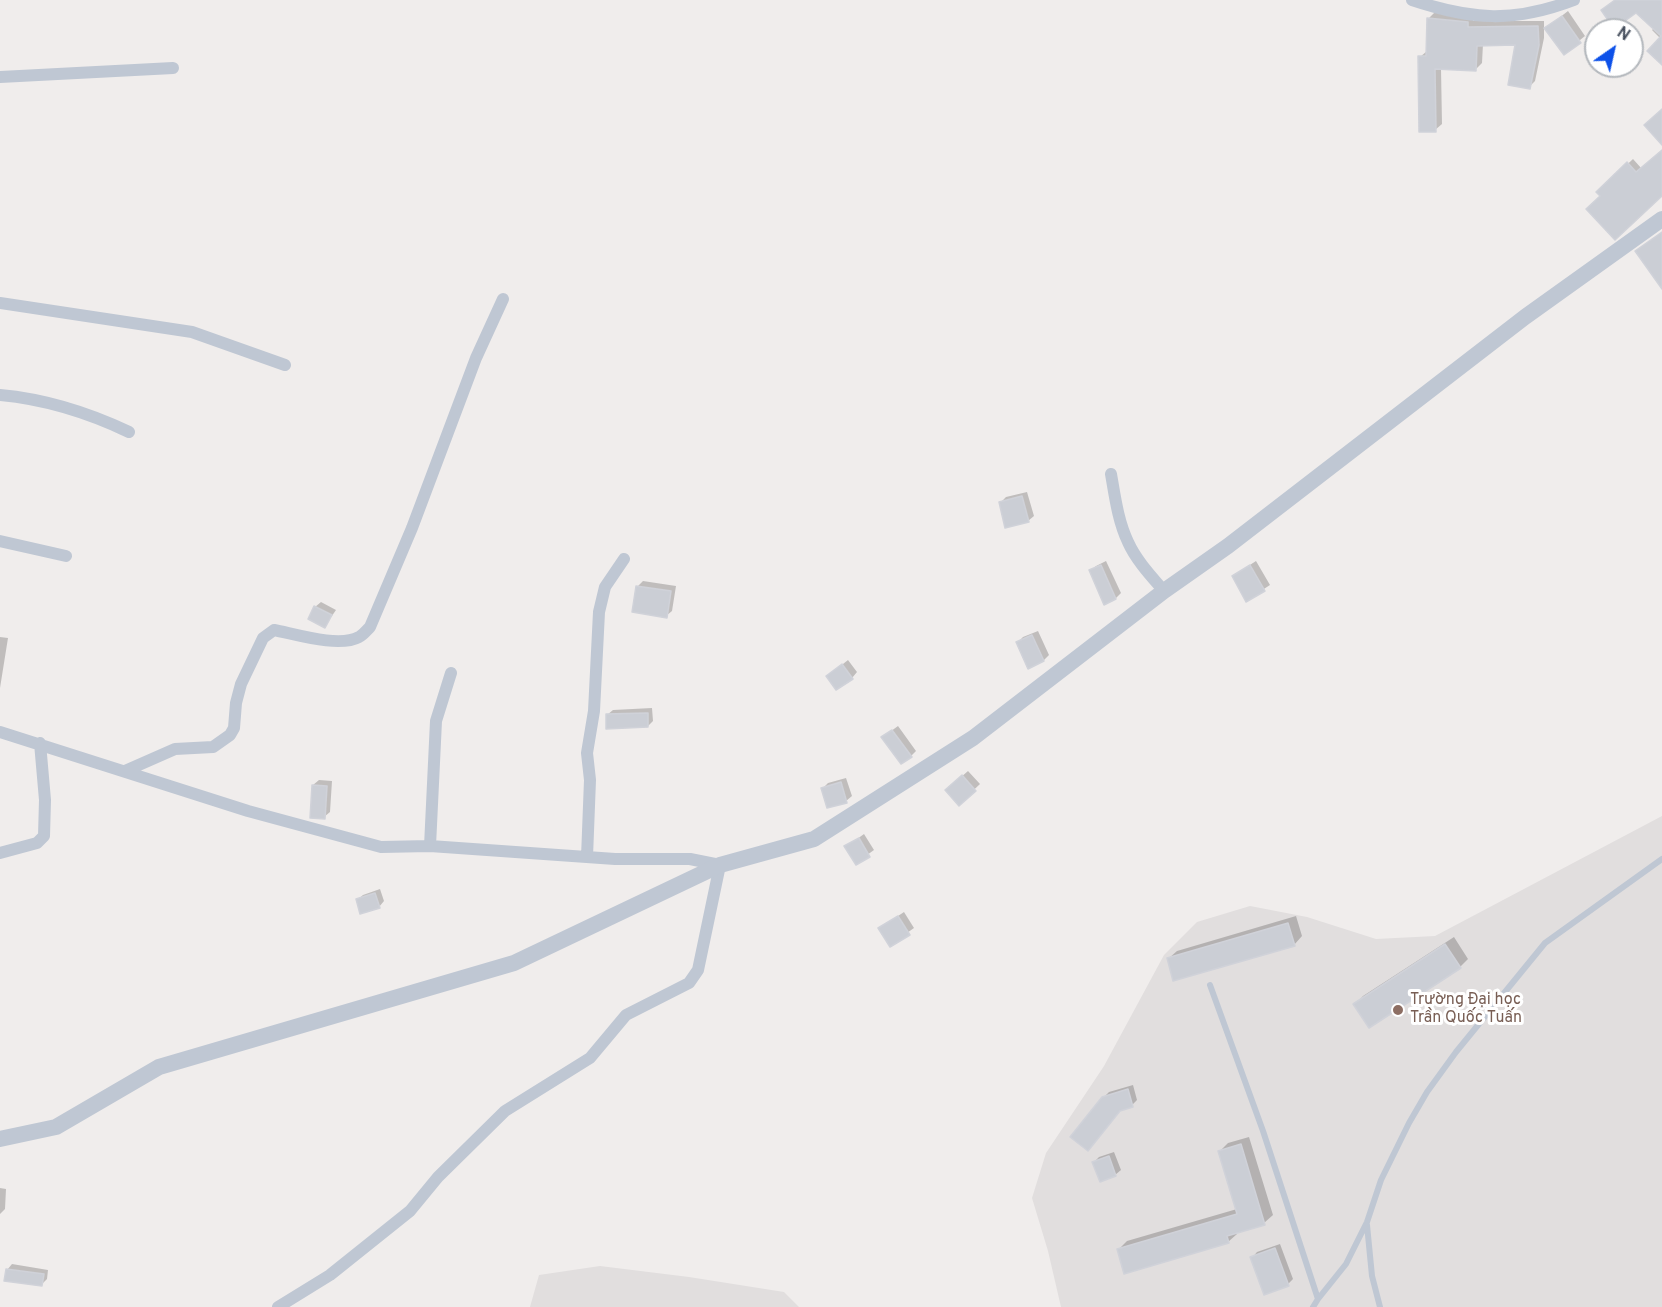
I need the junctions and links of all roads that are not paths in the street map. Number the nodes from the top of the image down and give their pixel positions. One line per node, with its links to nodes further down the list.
1 (1412, 0): 2 (street)
2 (1574, 0)
3 (173, 68): 4 (street)
4 (0, 77)
5 (1662, 219): 15 (street)
6 (503, 299): 19 (street)
7 (0, 303): 8 (street)
8 (285, 365)
9 (0, 395): 10 (street)
10 (129, 432)
11 (1111, 474): 15 (street)
12 (0, 541): 13 (street)
13 (66, 556)
14 (624, 559): 22 (street)
15 (1164, 591): 24 (street)
16 (451, 673): 20 (street)
17 (0, 732): 18 (street)
18 (40, 743): 19 (street); 21 (street)
19 (126, 771): 20 (street)
20 (430, 846): 22 (street)
21 (0, 853)
22 (587, 857): 24 (street)
23 (1662, 859): 27 (lane)
24 (720, 865): 26 (street); 29 (street)
25 (1209, 984): 28 (lane)
26 (0, 1139)
27 (1367, 1222): 28 (lane); 31 (lane)
28 (1318, 1299): 30 (lane)
29 (278, 1307)
30 (1313, 1307)
31 (1380, 1307)

